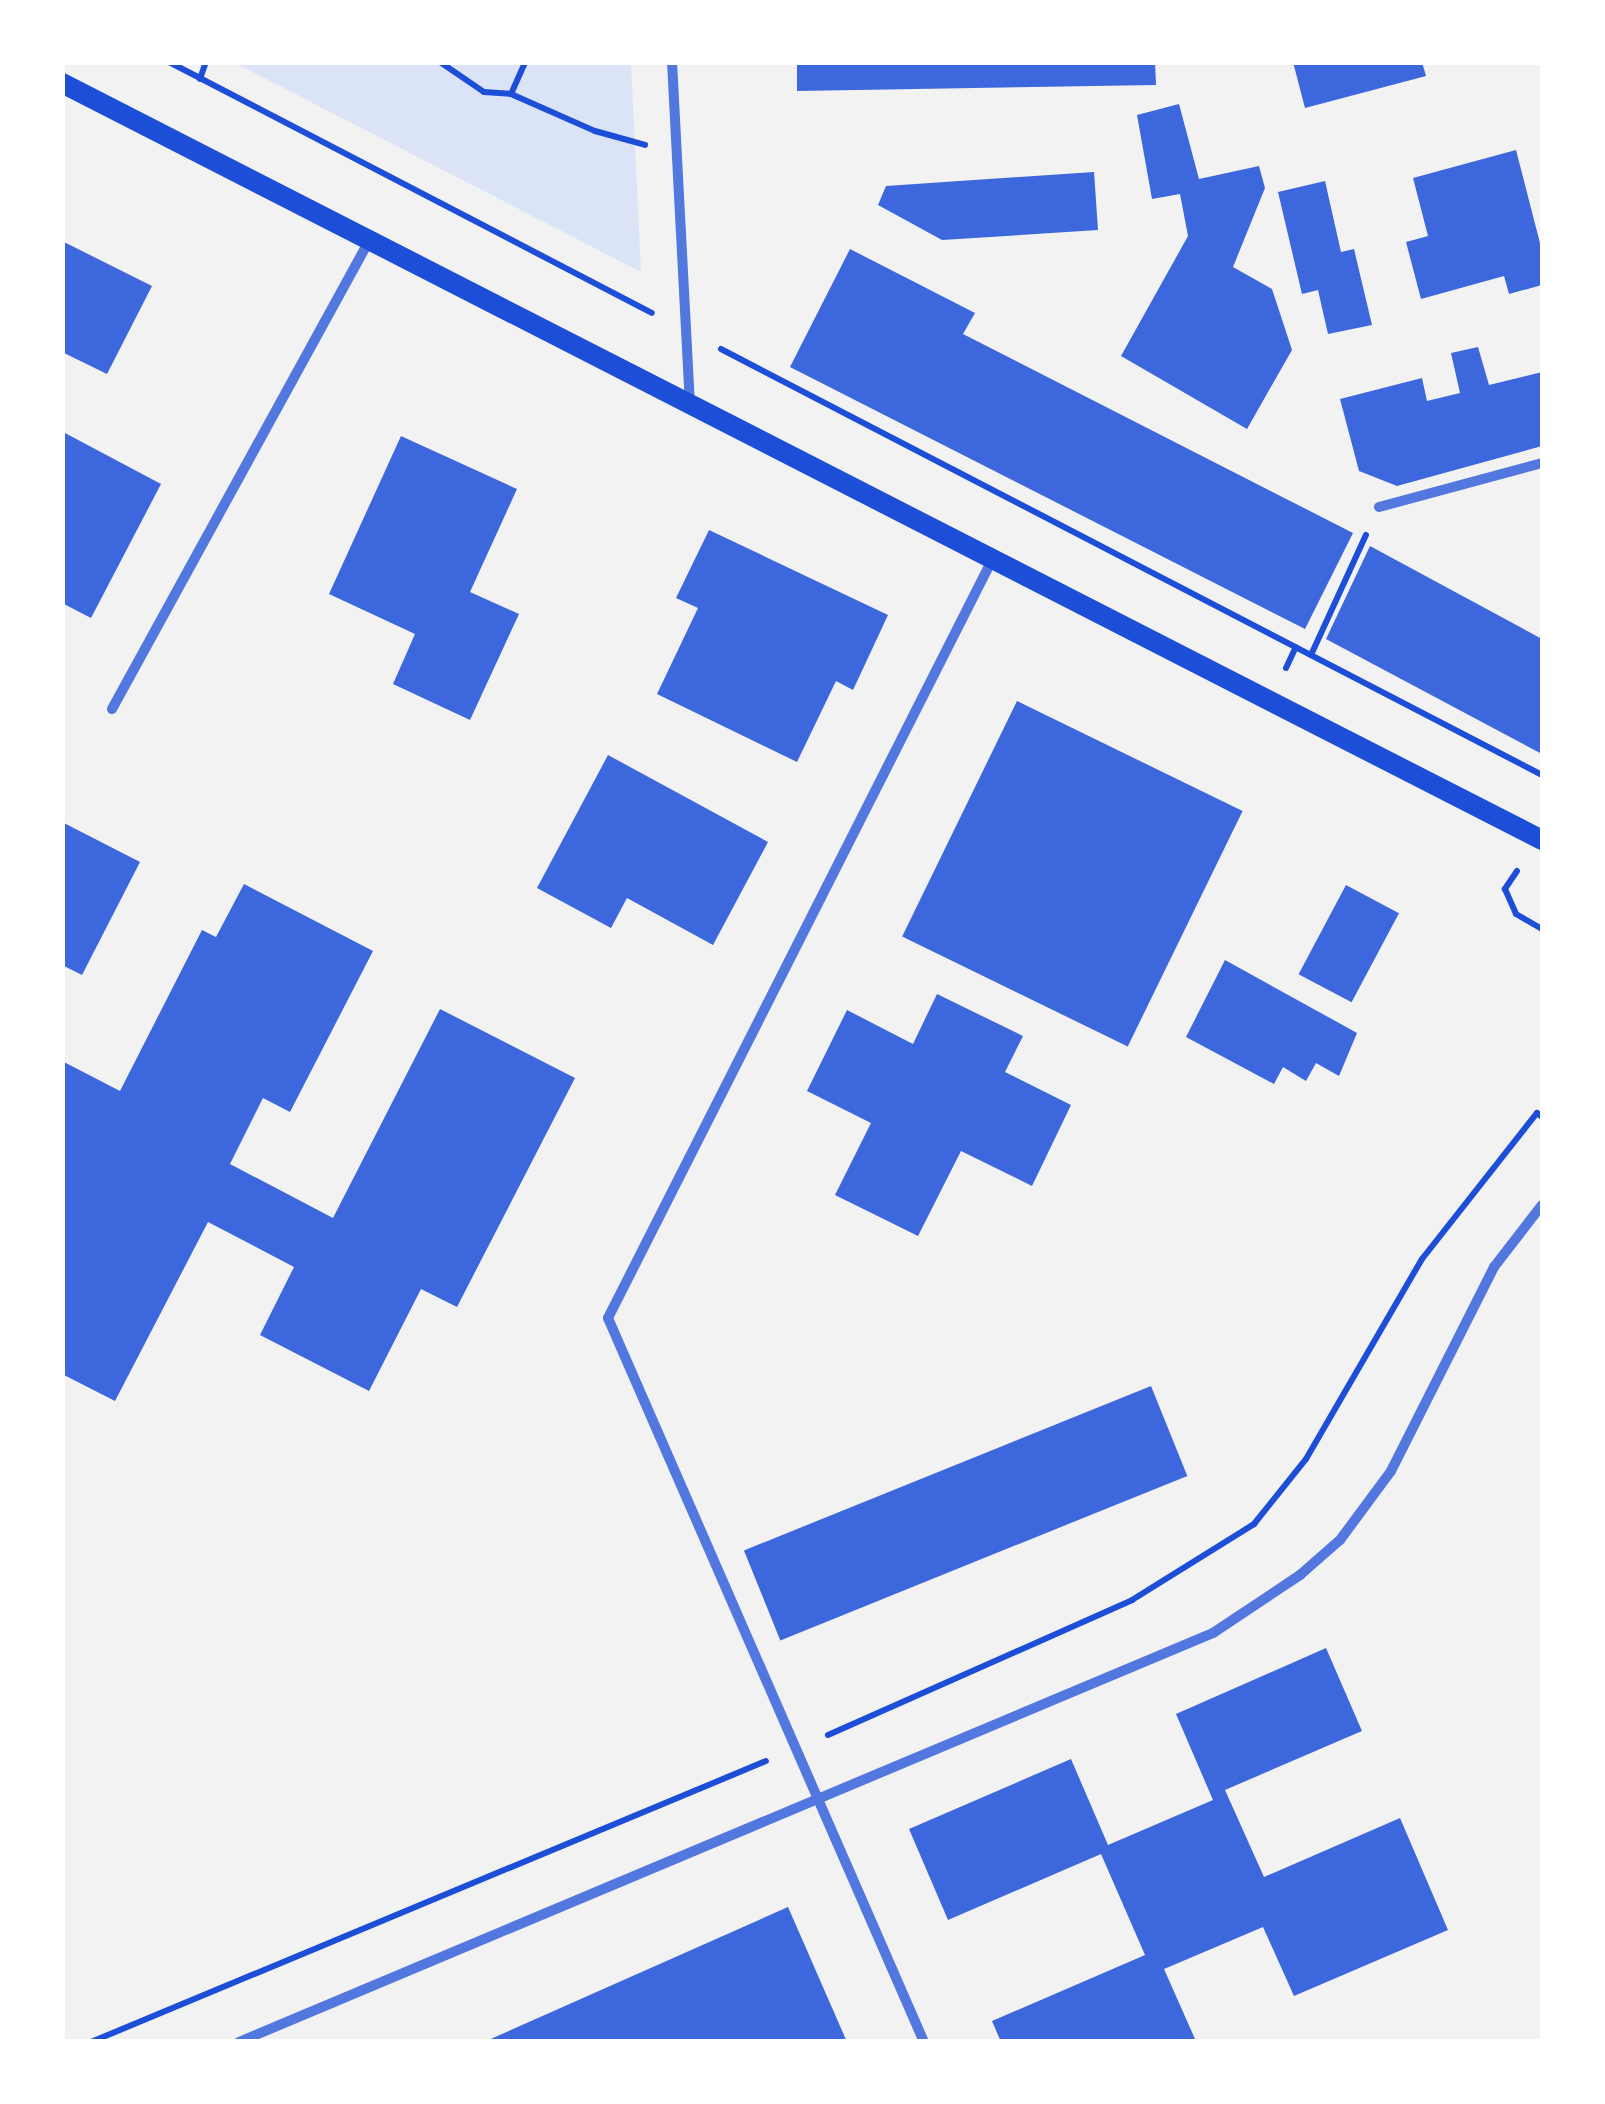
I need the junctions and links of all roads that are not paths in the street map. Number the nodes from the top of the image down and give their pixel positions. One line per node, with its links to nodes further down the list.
1 (672, 62): 4 (street)
2 (62, 83): 3 (main road)
3 (370, 240): 4 (main road); 8 (street)
4 (690, 404): 7 (main road)
5 (1542, 463): 6 (street)
6 (1379, 507)
7 (993, 558): 9 (main road); 11 (street)
8 (112, 709)
9 (1540, 838)
10 (1542, 1205): 11 (street)
11 (817, 1799): 12 (street); 13 (street)
12 (239, 2042)
13 (924, 2042)

